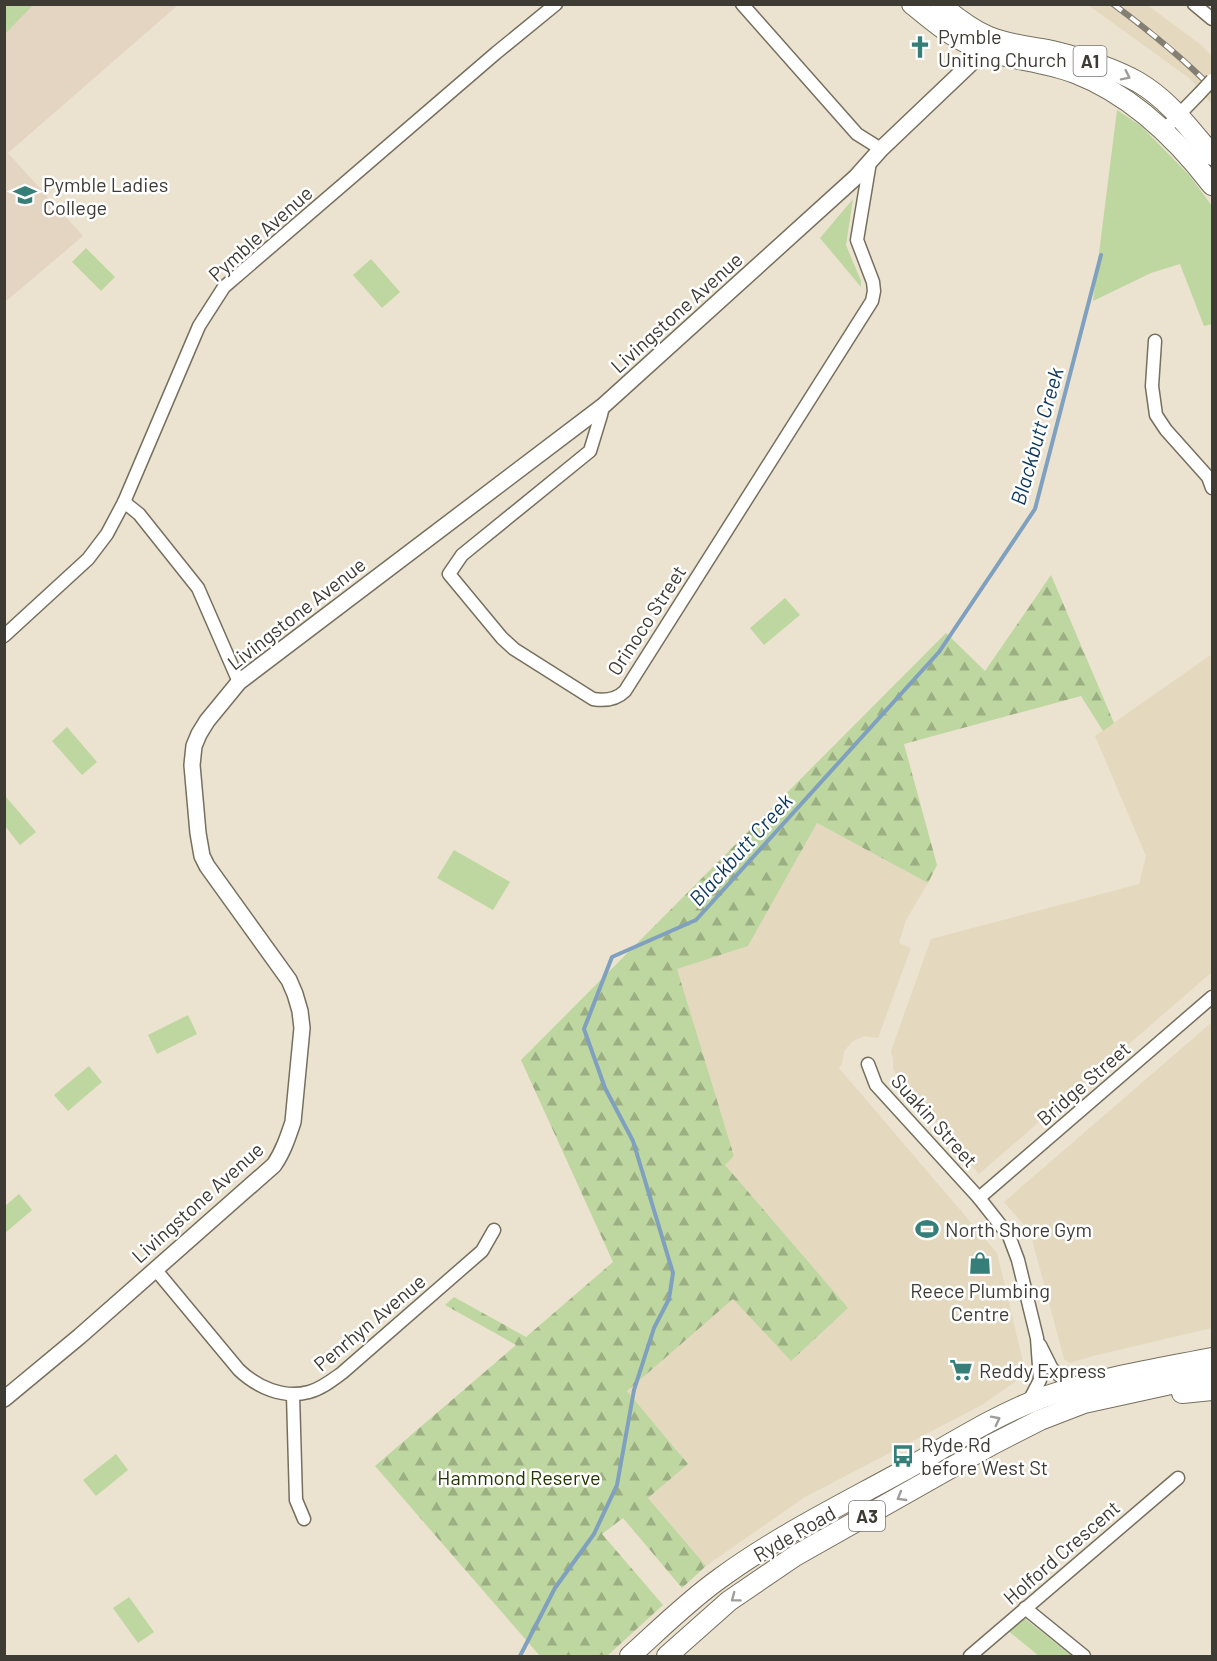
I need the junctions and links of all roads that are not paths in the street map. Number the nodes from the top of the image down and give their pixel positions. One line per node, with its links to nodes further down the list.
1 (556, 4): 18 (street, Pymble Avenue)
2 (742, 4): 11 (street)
3 (912, 4): 7 (highway, A1)
4 (940, 4): 7 (highway, A1)
5 (1194, 4): 6 (street)
6 (1212, 19)
7 (987, 44): 9 (highway, A1, one-way to 9); 10 (highway, A1); 11 (street, Livingstone Avenue)
8 (1212, 80): 9 (street, bridge)
9 (1178, 114): 10 (street); 12 (highway, A1)
10 (1164, 130): 14 (highway, A1)
11 (881, 149): 13 (street, Livingstone Avenue)
12 (1212, 155)
13 (870, 162): 16 (street, Livingstone Avenue); 16 (street, Orinoco Street)
14 (1212, 185)
15 (1155, 341): 17 (street)
16 (603, 406): 20 (street, Livingstone Avenue)
17 (1212, 488)
18 (124, 502): 19 (street, Pymble Avenue); 20 (street)
19 (4, 636)
20 (238, 682): 25 (street, Livingstone Avenue)
21 (1212, 997): 23 (street, Bridge Street)
22 (868, 1064): 23 (street, Suakin Street)
23 (979, 1198): 26 (street, Suakin Street)
24 (494, 1230): 32 (street, Penrhyn Avenue)
25 (155, 1269): 32 (street); 34 (street, Livingstone Avenue)
26 (1037, 1338): 33 (street); 35 (street)
27 (1212, 1346): 30 (highway)
28 (1212, 1358): 30 (highway, Ryde Road / A3)
29 (1212, 1375): 33 (highway, Ryde Road / A3)
30 (1101, 1380): 33 (highway, Ryde Road / A3)
31 (1212, 1390): 33 (highway)
32 (293, 1395): 37 (street)
33 (1079, 1395): 35 (highway, Ryde Road / A3); 40 (highway, Ryde Road / A3, one-way to 40)
34 (4, 1399)
35 (1027, 1404): 39 (highway, Ryde Road / A3, one-way to 35)
36 (1178, 1478): 38 (street, Holford Crescent)
37 (304, 1519)
38 (1025, 1608): 41 (street, Holford Crescent); 42 (street)
39 (630, 1656)
40 (667, 1656)
41 (970, 1656)
42 (1084, 1656)

